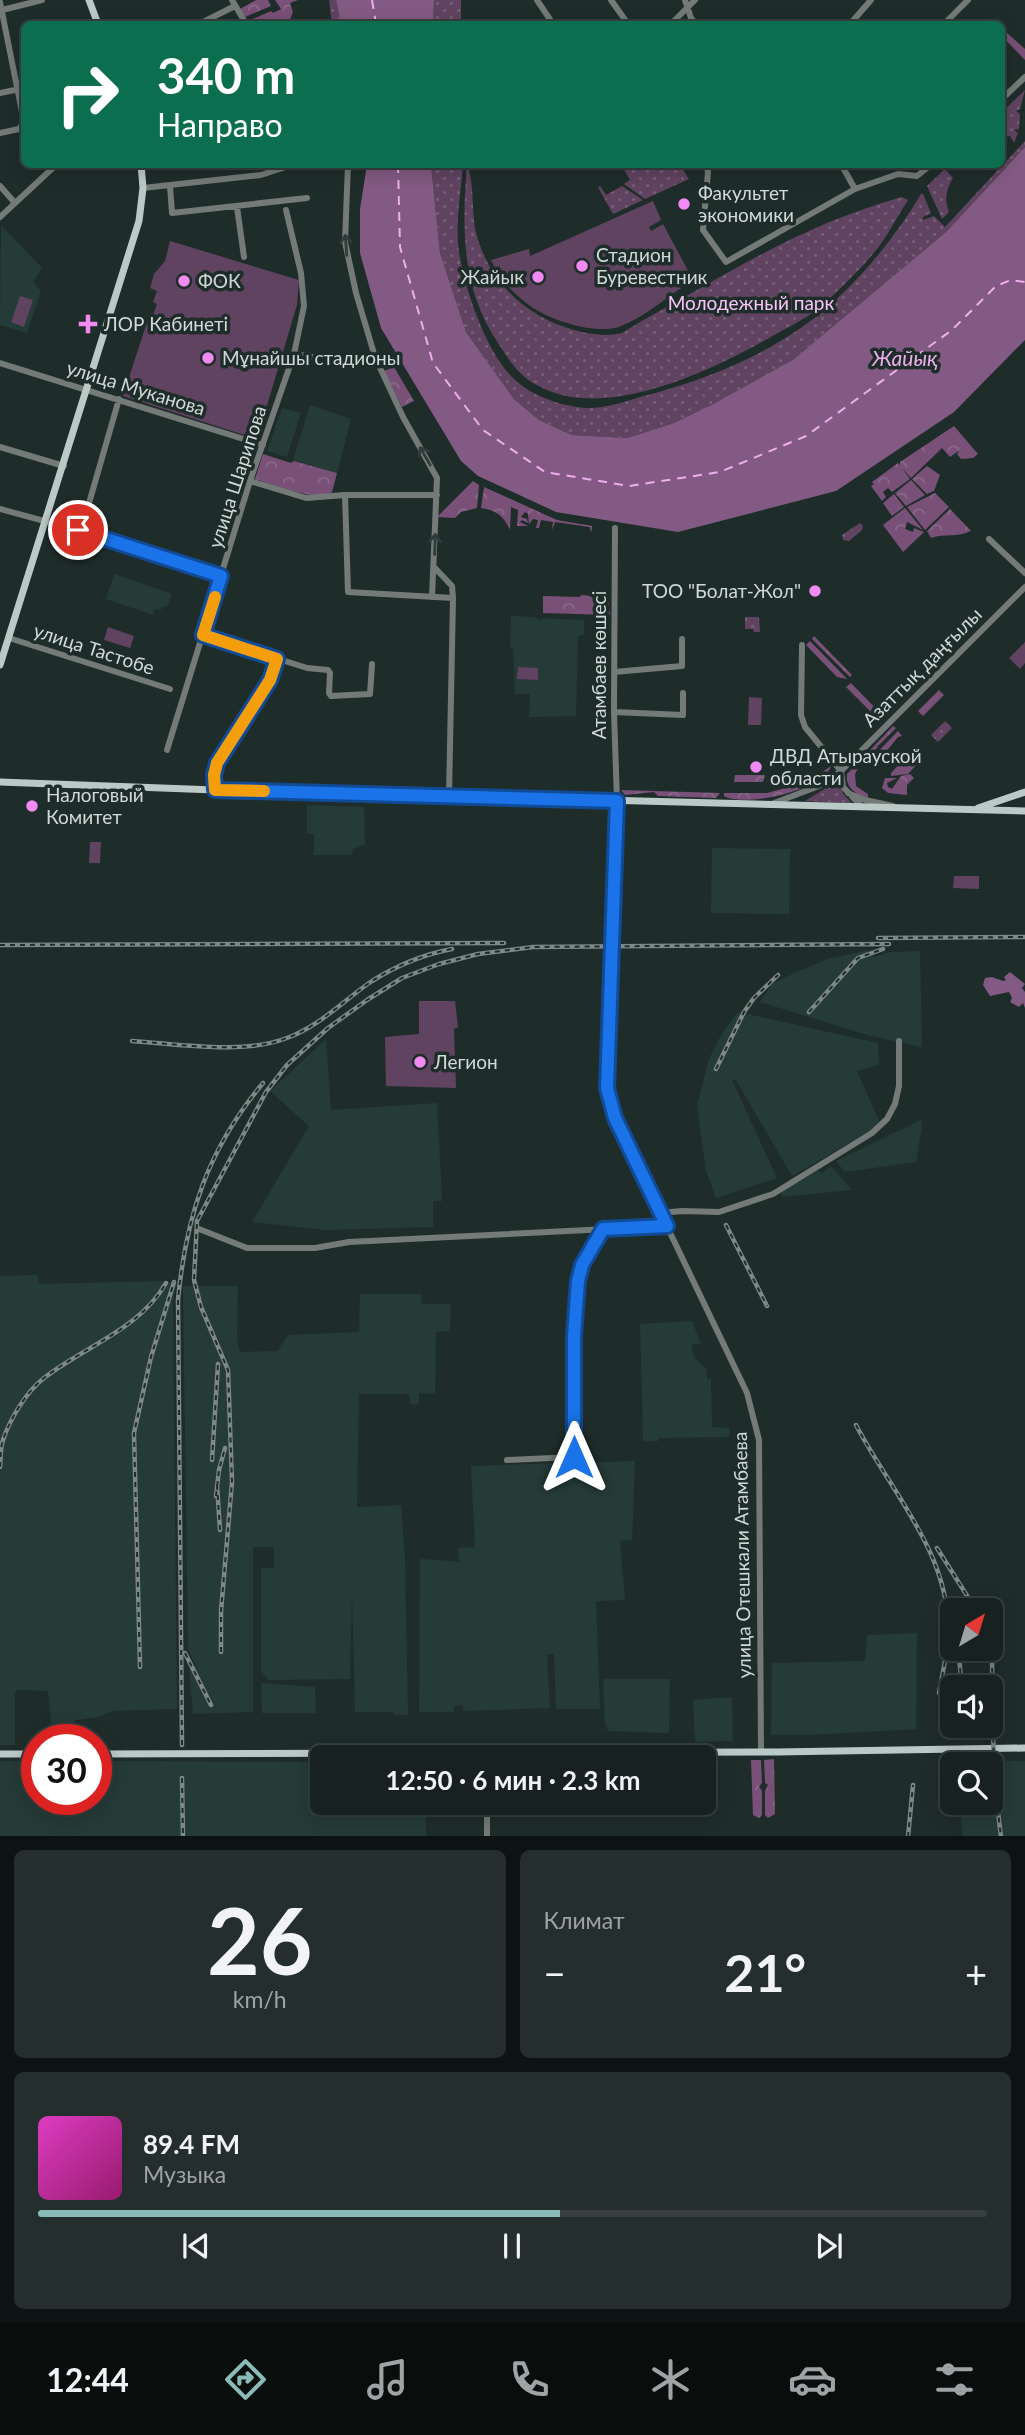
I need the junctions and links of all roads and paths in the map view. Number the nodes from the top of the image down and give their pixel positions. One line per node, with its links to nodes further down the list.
1 (42, 0): 12 (street)
2 (89, 0): 13 (main road)
3 (537, 0): 16 (street)
4 (611, 0): 17 (street)
5 (695, 0): 10 (street)
6 (968, 0): 21 (street)
7 (859, 1): 11 (street)
8 (0, 2): 12 (street)
9 (233, 3): 14 (street); 15 (street)
10 (686, 3): 18 (street); 19 (street)
11 (869, 3): 20 (street)
12 (2, 10): 23 (street)
13 (97, 21)
14 (204, 21)
15 (244, 21)
16 (551, 21)
17 (626, 21)
18 (673, 21)
19 (694, 21)
20 (853, 21)
21 (947, 21)
22 (1025, 77): 25 (street)
23 (21, 89): 24 (street)
24 (0, 93)
25 (1005, 96)
26 (21, 127): 27 (street)
27 (0, 133)
28 (53, 168): 40 (street)
29 (142, 168): 37 (main road)
30 (283, 168): 36 (street)
31 (348, 168): 46 (street, one-way to 31)
32 (707, 168): 38 (street)
33 (843, 168): 38 (street)
34 (927, 168): 38 (street)
35 (0, 186): 40 (street)
36 (170, 186): 37 (street); 41 (street)
37 (144, 188): 48 (main road)
38 (855, 189)
39 (307, 198): 41 (street)
40 (15, 203): 43 (street)
41 (237, 207): 44 (street)
42 (286, 210): 45 (street, улица Шарипова)
43 (0, 217)
44 (244, 257)
45 (294, 354): 46 (street); 50 (street, улица Шарипова)
46 (375, 357): 55 (street, one-way to 46)
47 (0, 363): 48 (street, улица Муканова)
48 (88, 390): 49 (street, улица Муканова); 52 (main road)
49 (119, 399): 50 (street, улица Муканова); 59 (street)
50 (262, 445): 53 (street, улица Шарипова)
51 (0, 447): 52 (street)
52 (64, 467): 57 (main road)
53 (250, 481): 54 (street); 63 (street, улица Шарипова)
54 (345, 495): 55 (street); 65 (street)
55 (437, 495): 61 (street, one-way to 55)
56 (0, 509): 57 (street)
57 (46, 521): 59 (street); 68 (main road)
58 (615, 528): 74 (street, Атамбаев көшесі)
59 (81, 531): 63 (street)
60 (989, 539): 62 (street)
61 (434, 567): 65 (street); 66 (street)
62 (1025, 573)
63 (221, 576): 67 (street, улица Шарипова)
64 (1025, 587): 79 (street, Азаттық даңғылы)
65 (432, 597): 66 (street)
66 (453, 598): 86 (street)
67 (203, 635): 71 (street); 78 (street, улица Шарипова)
68 (9, 638): 73 (main road); 75 (street, улица Тастобе)
69 (682, 639): 74 (street)
70 (802, 645): 79 (street)
71 (277, 659): 72 (street); 83 (street)
72 (372, 664)
73 (0, 665)
74 (614, 672): 77 (street, Атамбаев көшесі)
75 (170, 689)
76 (683, 693): 77 (street)
77 (614, 712): 87 (street, Атамбаев көшесі)
78 (167, 750)
79 (841, 771): 85 (street); 88 (street, Азаттық даңғылы)
80 (0, 780): 81 (main road)
81 (26, 784): 82 (main road); 83 (main road)
82 (0, 790)
83 (215, 790): 86 (main road)
84 (1025, 792): 91 (main road)
85 (848, 793): 89 (street); 90 (street)
86 (449, 796): 87 (main road)
87 (617, 801): 88 (main road); 94 (street, улица Отешкали Атамбаева)
88 (773, 804): 89 (main road)
89 (863, 808): 90 (main road)
90 (908, 809): 91 (main road)
91 (970, 810): 92 (main road)
92 (1025, 811)
93 (899, 1041): 94 (street)
94 (661, 1213): 95 (street, улица Отешкали Атамбаева)
95 (667, 1226): 97 (street); 101 (street, улица Отешкали Атамбаева)
96 (200, 1229): 97 (street)
97 (603, 1229): 98 (street)
98 (507, 1460)
99 (1025, 1748): 101 (main road)
100 (716, 1752): 101 (main road)
101 (761, 1752)
102 (0, 1754): 103 (main road)
103 (21, 1754)
104 (112, 1754): 105 (main road)
105 (310, 1754)
106 (487, 1815): 107 (street)
107 (487, 1836)

